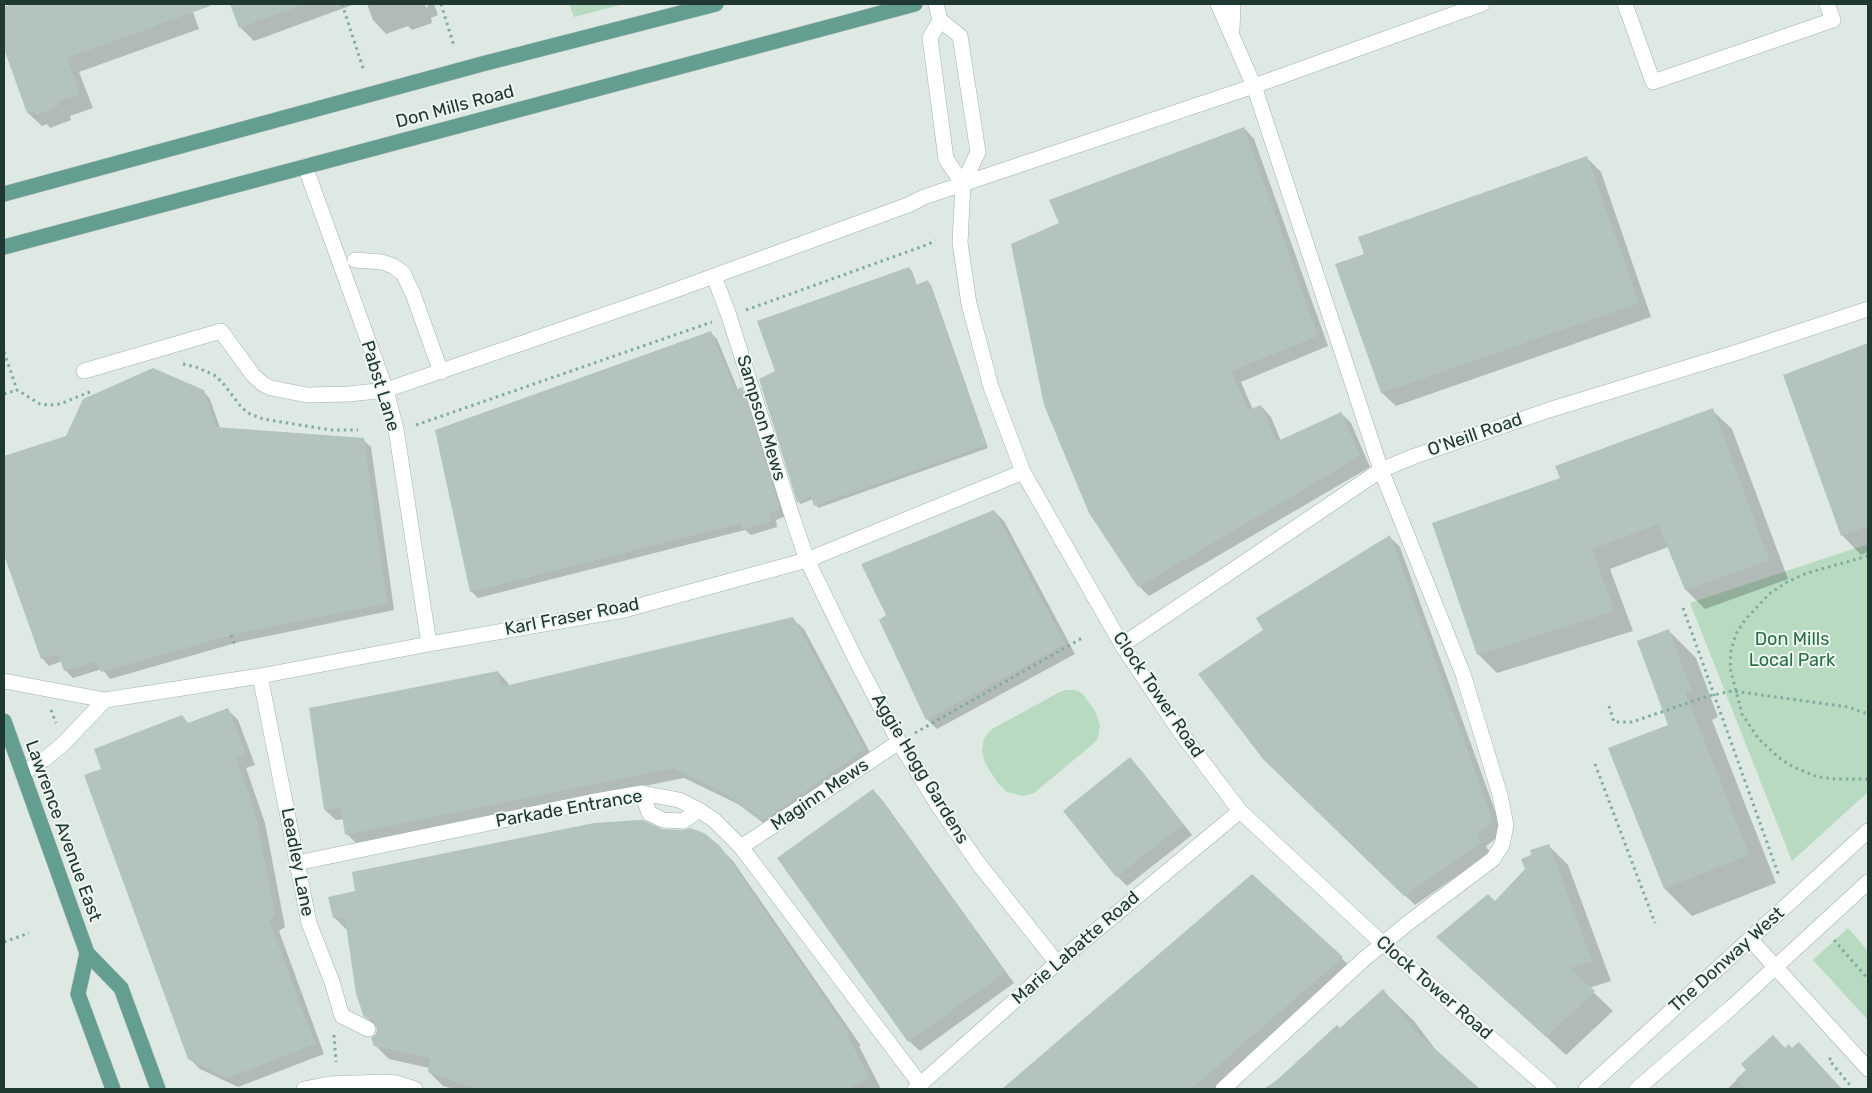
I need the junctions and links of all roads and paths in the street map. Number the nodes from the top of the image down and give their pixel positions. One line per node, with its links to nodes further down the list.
1 (342, 4): 14 (path)
2 (441, 4): 13 (path)
3 (716, 4): 18 (main road, Don Mills Road)
4 (915, 4): 16 (main road, Don Mills Road)
5 (936, 4): 11 (street)
6 (1218, 4): 12 (street)
7 (1233, 4): 12 (street)
8 (1482, 4): 15 (street)
9 (1625, 4): 10 (street)
10 (1827, 4)
11 (940, 20): 17 (street); 17 (street, Clock Tower Road)
12 (1232, 34): 15 (street)
13 (454, 46)
14 (364, 71)
15 (1254, 86): 17 (street); 35 (street)
16 (305, 166): 20 (main road, Don Mills Road); 31 (street, Pabst Lane)
17 (964, 184): 22 (street); 36 (street, Clock Tower Road)
18 (4, 194)
19 (935, 240): 24 (path)
20 (4, 247)
21 (355, 260): 28 (street)
22 (714, 276): 24 (street, Sampson Mews); 28 (street)
23 (1868, 309): 35 (street, O'Neill Road)
24 (729, 316): 33 (path); 38 (street, Sampson Mews)
25 (4, 352): 30 (path)
26 (177, 364): 34 (path)
27 (84, 372): 31 (street)
28 (441, 372): 31 (street)
29 (98, 388): 30 (path)
30 (17, 390): 32 (path)
31 (386, 390): 42 (street, Pabst Lane)
32 (4, 394)
33 (413, 425)
34 (358, 430)
35 (1381, 470): 44 (street, O'Neill Road); 72 (street)
36 (1023, 472): 38 (street, Karl Fraser Road); 44 (street, Clock Tower Road)
37 (1868, 556): 47 (path)
38 (807, 560): 42 (street, Karl Fraser Road); 55 (street, Aggie Hogg Gardens)
39 (1683, 608): 48 (path)
40 (232, 635): 43 (path)
41 (1084, 637): 55 (path)
42 (429, 644): 45 (street, Karl Fraser Road)
43 (235, 645)
44 (1122, 645): 61 (street, Clock Tower Road)
45 (260, 676): 49 (street, Karl Fraser Road); 64 (street, Leadley Lane)
46 (4, 681): 49 (street, Karl Fraser Road)
47 (1735, 692): 48 (path); 52 (path); 58 (path)
48 (1714, 695): 51 (path); 65 (path)
49 (105, 700): 57 (street)
50 (49, 705): 54 (path)
51 (1609, 706)
52 (1868, 715)
53 (4, 721): 57 (main road, Lawrence Avenue East)
54 (56, 723)
55 (899, 742): 63 (street, Maginn Mews); 74 (street, Aggie Hogg Gardens)
56 (1595, 764): 67 (path)
57 (23, 773): 73 (main road, Lawrence Avenue East)
58 (1868, 779)
59 (642, 793): 60 (street, Parkade Entrance); 60 (street); 64 (street, Parkade Entrance)
60 (699, 810): 63 (street, Parkade Entrance)
61 (1240, 811): 72 (street, Clock Tower Road); 74 (street, Marie Labatte Road)
62 (1868, 832): 70 (street, The Donway West)
63 (741, 847): 82 (street, Parkade Entrance)
64 (297, 863): 77 (street, Leadley Lane)
65 (1779, 876)
66 (1868, 882): 75 (street, The Donway West)
67 (1655, 922)
68 (29, 933): 71 (path)
69 (1832, 938): 76 (path)
70 (1750, 939): 75 (street); 89 (street, The Donway West)
71 (4, 942)
72 (1383, 944): 87 (street); 88 (street, Clock Tower Road)
73 (87, 953): 83 (main road); 84 (main road, Lawrence Avenue East)
74 (1057, 963): 82 (street, Marie Labatte Road)
75 (1775, 966): 80 (street); 90 (street, The Donway West)
76 (1868, 979)
77 (368, 1029)
78 (334, 1032): 79 (path)
79 (336, 1062)
80 (1868, 1068)
81 (1852, 1083): 91 (path)
82 (917, 1087)
83 (113, 1089)
84 (158, 1089)
85 (304, 1089): 86 (street)
86 (415, 1089)
87 (1223, 1089)
88 (1549, 1089)
89 (1586, 1089)
90 (1637, 1089)
91 (1845, 1089)

